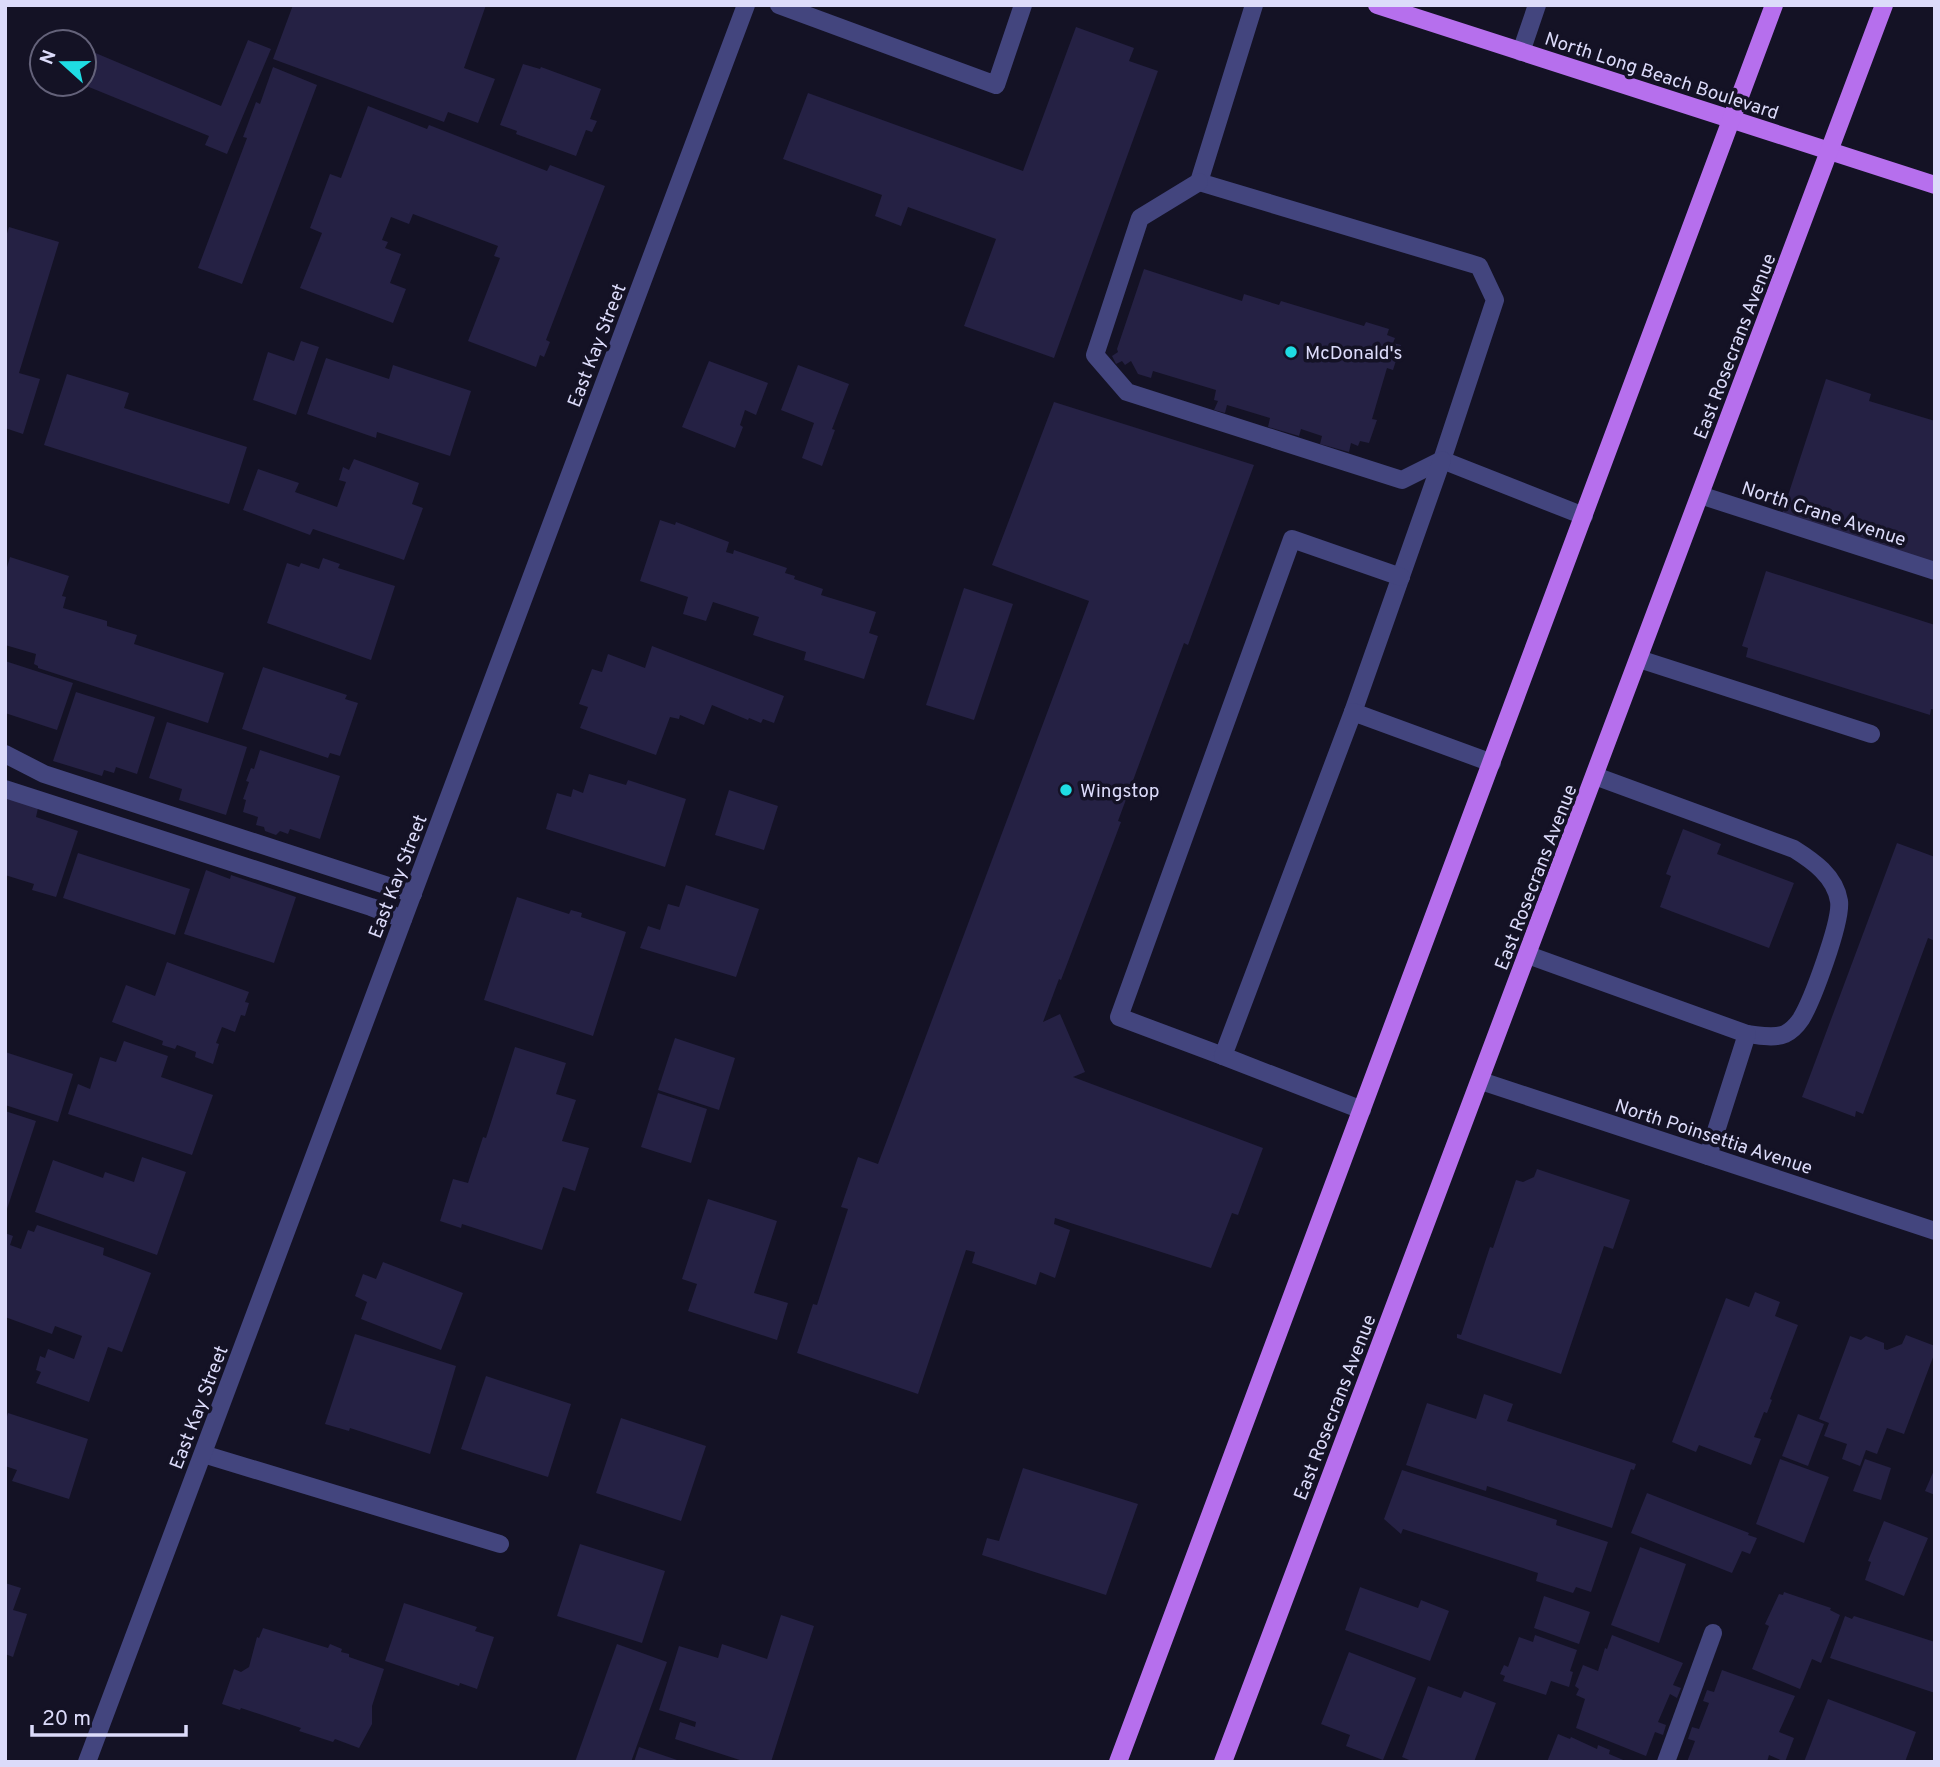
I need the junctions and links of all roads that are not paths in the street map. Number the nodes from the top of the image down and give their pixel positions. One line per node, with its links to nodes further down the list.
1 (746, 5): 26 (street, East Kay Street)
2 (779, 5): 3 (street)
3 (1023, 5)
4 (1254, 5): 12 (street)
5 (1377, 5): 9 (main road, North Long Beach Boulevard)
6 (1537, 5): 9 (street)
7 (1774, 5): 10 (main road)
8 (1884, 5): 11 (main road, East Rosecrans Avenue)
9 (1521, 52): 10 (main road, North Long Beach Boulevard)
10 (1731, 120): 11 (main road, North Long Beach Boulevard); 16 (main road)
11 (1830, 152): 13 (main road, North Long Beach Boulevard); 15 (main road, East Rosecrans Avenue)
12 (1199, 182): 14 (street); 14 (street)
13 (1935, 185)
14 (1442, 460): 16 (street); 18 (street)
15 (1700, 495): 17 (street, North Crane Avenue); 19 (main road, East Rosecrans Avenue)
16 (1584, 516): 23 (main road)
17 (1935, 571)
18 (1401, 577): 20 (street); 30 (street)
19 (1639, 659): 21 (street); 24 (main road, East Rosecrans Avenue)
20 (1353, 712): 23 (street); 30 (street)
21 (1871, 734)
22 (5, 754): 26 (street)
23 (1492, 763): 32 (main road)
24 (1595, 776): 28 (main road, East Rosecrans Avenue); 29 (street)
25 (5, 789): 27 (street)
26 (413, 894): 27 (street, East Kay Street)
27 (403, 919): 35 (street, East Kay Street)
28 (1528, 956): 29 (street); 31 (main road, East Rosecrans Avenue)
29 (1747, 1034): 33 (street)
30 (1223, 1056): 32 (street)
31 (1480, 1081): 33 (street, North Poinsettia Avenue); 40 (main road, East Rosecrans Avenue)
32 (1362, 1110): 39 (main road)
33 (1708, 1156): 34 (street, North Poinsettia Avenue)
34 (1935, 1230)
35 (203, 1454): 36 (street); 38 (street, East Kay Street)
36 (500, 1544)
37 (1713, 1633): 41 (street)
38 (88, 1762)
39 (1118, 1762)
40 (1223, 1762)
41 (1666, 1762)

